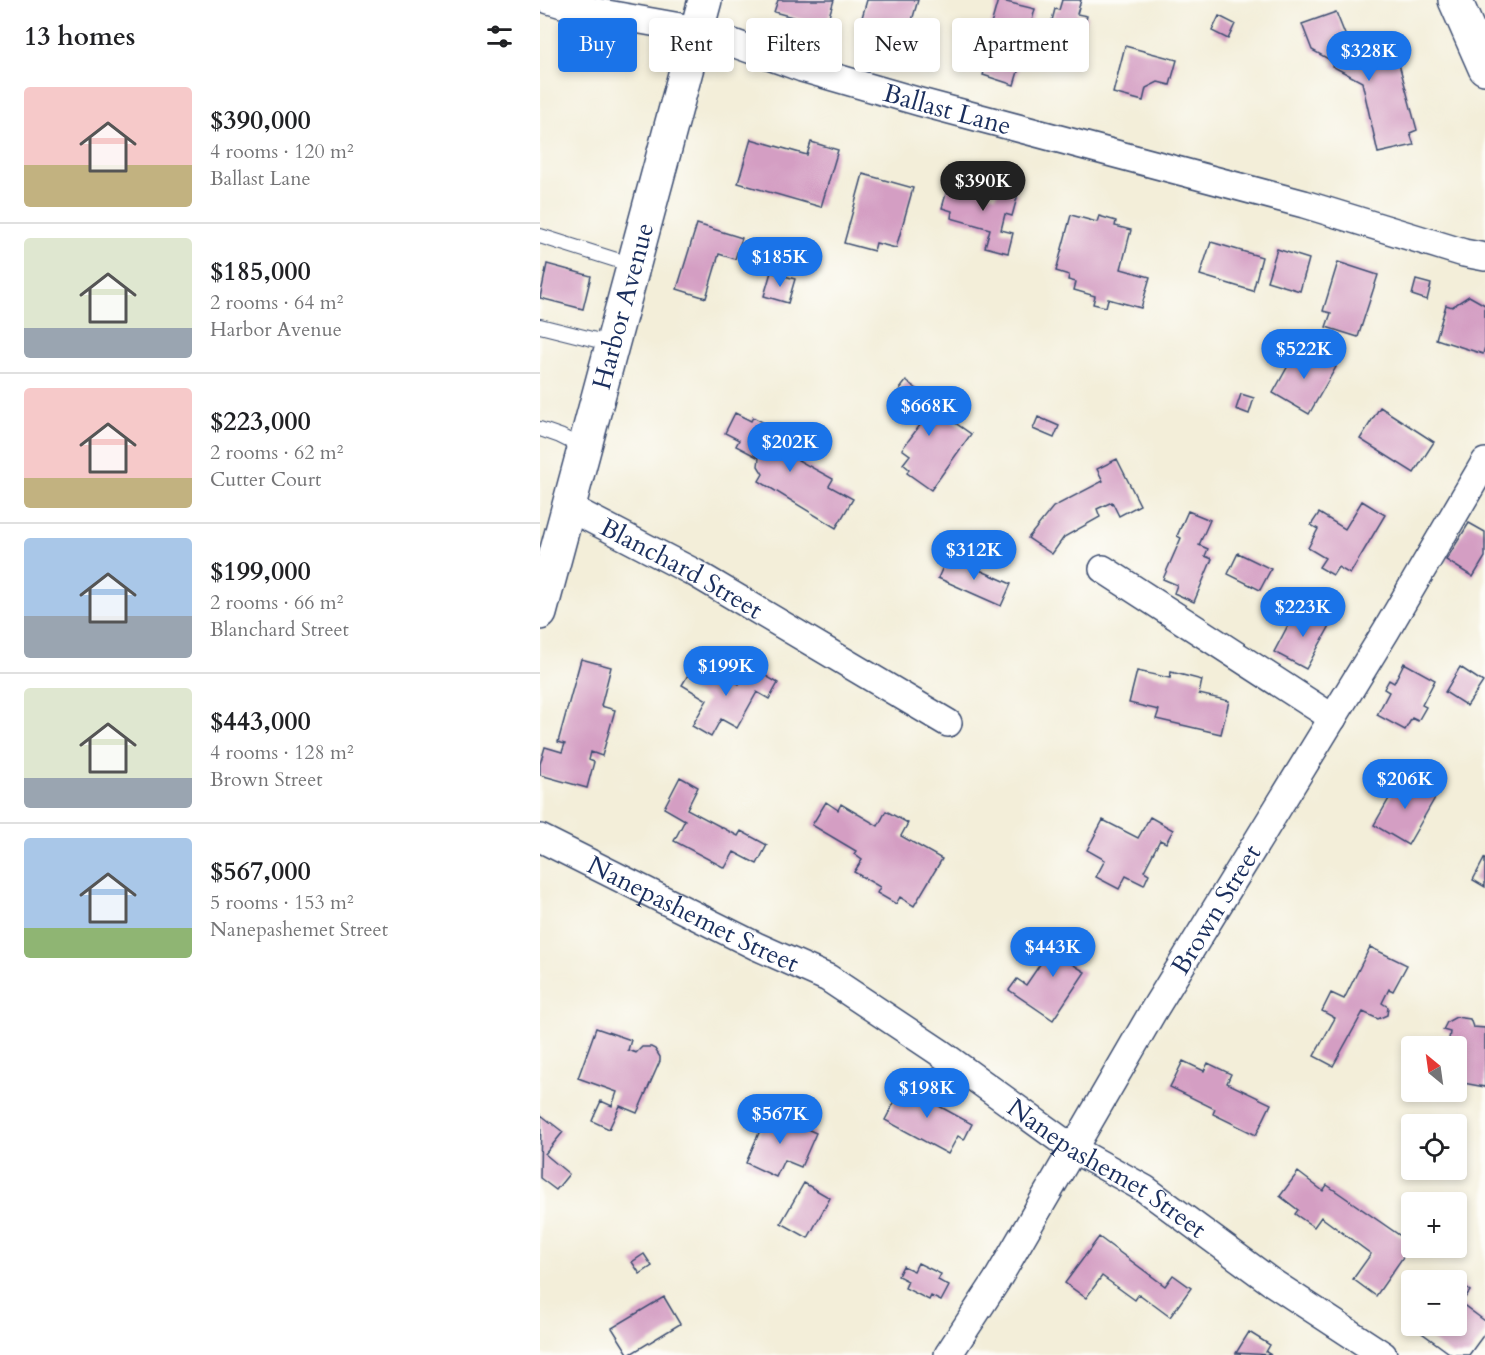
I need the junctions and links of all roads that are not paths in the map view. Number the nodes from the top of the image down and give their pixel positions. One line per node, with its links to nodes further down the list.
1 (549, 0): 3 (street, Ballast Lane)
2 (1455, 0): 4 (main road)
3 (701, 15): 6 (street, Ballast Lane); 7 (main road, Harbor Avenue)
4 (1485, 68)
5 (540, 236): 7 (lane)
6 (1485, 257)
7 (632, 265): 9 (main road, Harbor Avenue)
8 (540, 326): 9 (lane)
9 (612, 344): 11 (main road, Harbor Avenue)
10 (540, 429): 11 (lane)
11 (584, 448): 13 (main road, Harbor Avenue)
12 (1485, 462): 16 (street, Brown Street)
13 (568, 507): 15 (main road, Harbor Avenue); 17 (street, Blanchard Street)
14 (1103, 569): 16 (street)
15 (540, 613)
16 (1333, 718): 19 (street, Brown Street)
17 (948, 723)
18 (540, 838): 19 (street, Nanepashemet Street)
19 (1074, 1149): 20 (street, Brown Street); 21 (street, Nanepashemet Street)
20 (948, 1355)
21 (1383, 1355)

